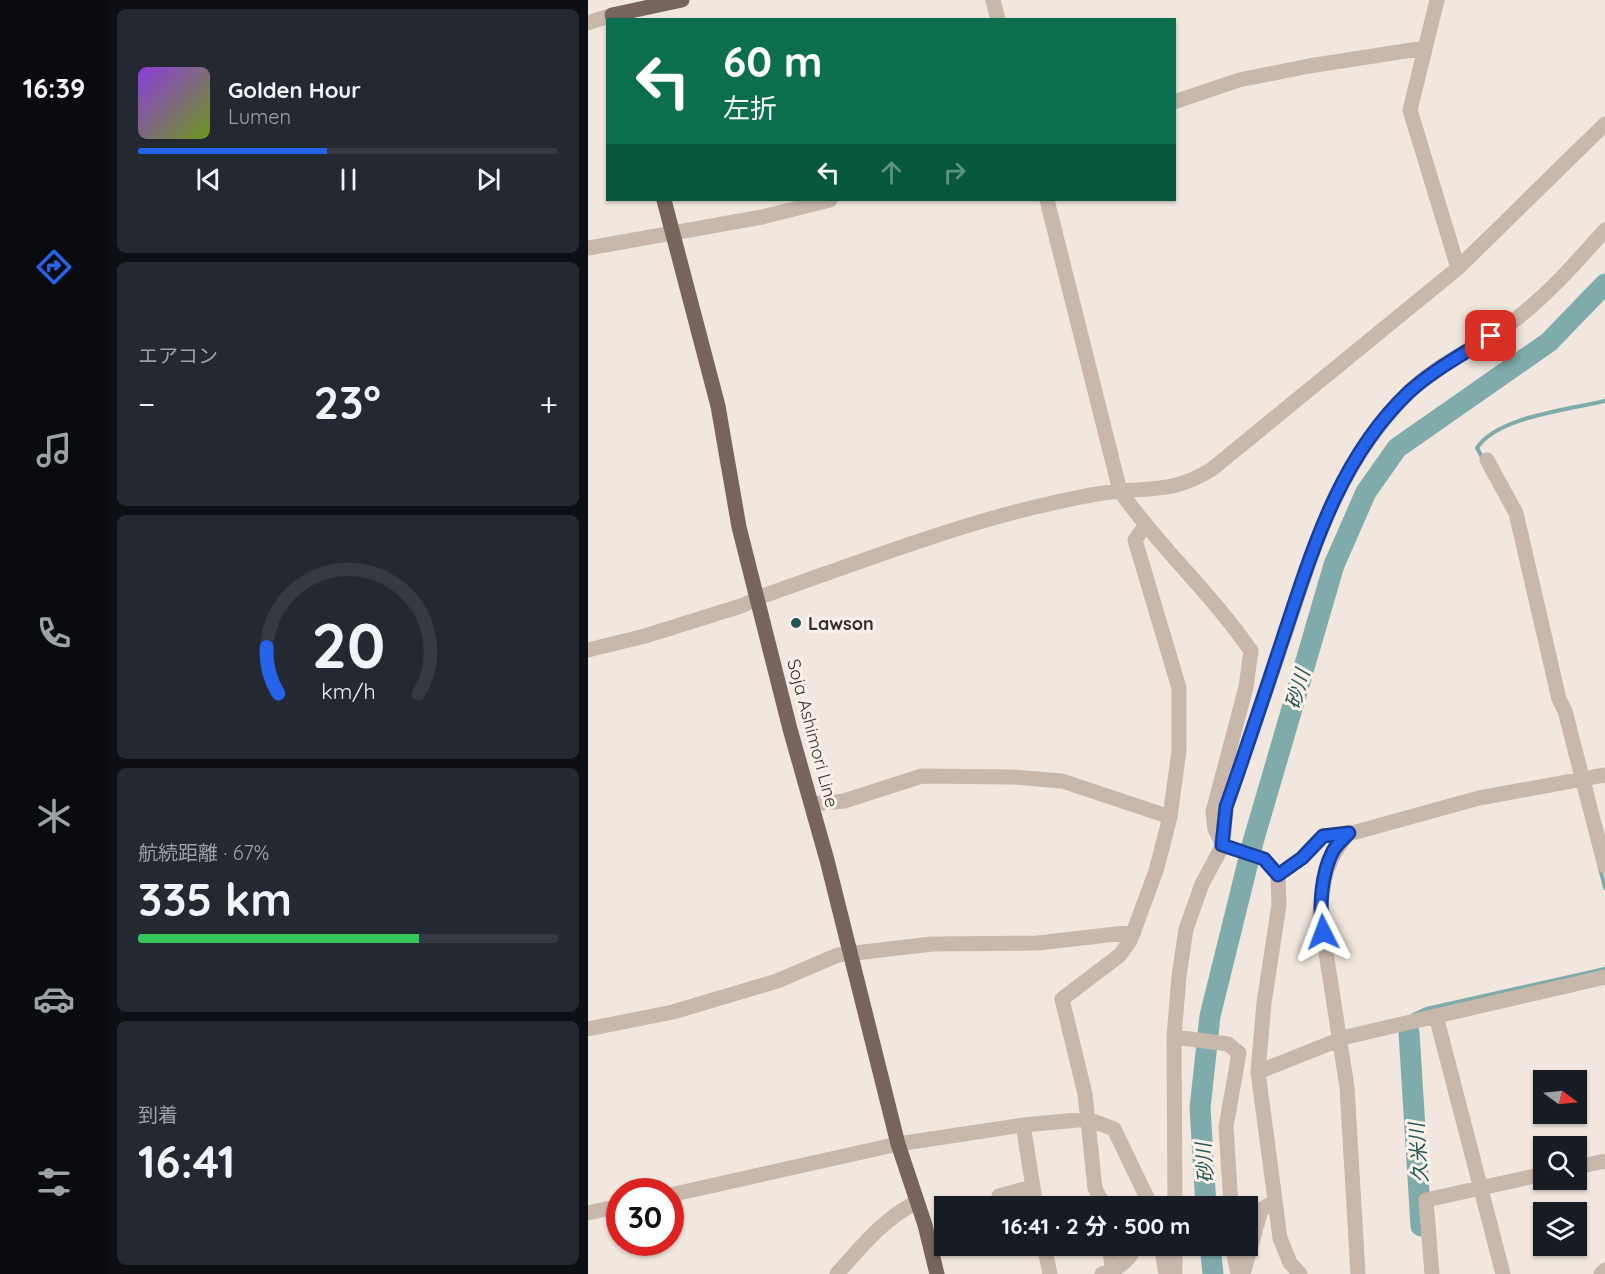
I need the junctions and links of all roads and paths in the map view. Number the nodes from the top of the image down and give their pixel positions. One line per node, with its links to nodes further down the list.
1 (682, 0): 4 (main road)
2 (993, 0): 5 (street)
3 (1437, 0): 7 (street)
4 (611, 11): 6 (street)
5 (998, 18)
6 (588, 23)
7 (1425, 48): 8 (street); 16 (street)
8 (1176, 101)
9 (1605, 124): 16 (street)
10 (664, 201): 14 (main road, Soja Ashimori Line)
11 (826, 201): 14 (street)
12 (1047, 201): 18 (street)
13 (1605, 230): 27 (street)
14 (673, 231): 15 (street); 20 (main road, Soja Ashimori Line)
15 (588, 248)
16 (1458, 268): 18 (street)
17 (1487, 460): 23 (street)
18 (1120, 491): 19 (street); 20 (street)
19 (1145, 526): 25 (street); 27 (street)
20 (757, 598): 21 (street); 24 (main road, Soja Ashimori Line)
21 (588, 650)
22 (1605, 775): 23 (street)
23 (1579, 781): 26 (street); 28 (street)
24 (812, 804): 25 (street); 31 (main road, Soja Ashimori Line)
25 (1170, 817): 30 (street)
26 (1349, 833): 29 (street); 36 (street)
27 (1227, 846): 29 (street); 35 (street)
28 (1605, 866)
29 (1278, 875): 38 (street)
30 (1134, 932): 31 (street); 40 (street)
31 (851, 954): 34 (street); 42 (main road, Soja Ashimori Line)
32 (1605, 976): 33 (street)
33 (1436, 1016): 36 (street); 47 (street)
34 (588, 1029)
35 (1174, 1037): 37 (street); 53 (street)
36 (1340, 1040): 38 (street); 74 (street)
37 (1239, 1053): 39 (street); 54 (street)
38 (1258, 1072): 39 (street)
39 (1260, 1090): 55 (street)
40 (1088, 1119): 41 (street); 51 (street); 52 (street)
41 (1023, 1125): 42 (street); 46 (street)
42 (898, 1144): 48 (street); 56 (main road, Soja Ashimori Line)
43 (1605, 1161): 44 (street)
44 (1587, 1165)
45 (1533, 1176): 47 (street)
46 (1032, 1187): 49 (street); 50 (street)
47 (1481, 1187): 75 (street); 76 (street)
48 (684, 1191)
49 (999, 1196)
50 (1034, 1196)
51 (1099, 1196)
52 (1146, 1196)
53 (1175, 1196)
54 (1230, 1196)
55 (1275, 1201): 72 (street); 73 (street)
56 (917, 1202): 67 (street); 68 (main road, Soja Ashimori Line)
57 (606, 1209): 58 (street)
58 (588, 1213)
59 (1046, 1256): 69 (street)
60 (1109, 1256): 66 (street)
61 (1130, 1256): 66 (street)
62 (1163, 1256): 70 (street)
63 (1175, 1256): 71 (street)
64 (1235, 1256): 72 (street)
65 (1605, 1270): 77 (street)
66 (1109, 1273)
67 (837, 1274)
68 (937, 1274)
69 (1050, 1274)
70 (1166, 1274)
71 (1175, 1274)
72 (1240, 1274)
73 (1300, 1274)
74 (1358, 1274)
75 (1432, 1274)
76 (1503, 1274)
77 (1601, 1274)

